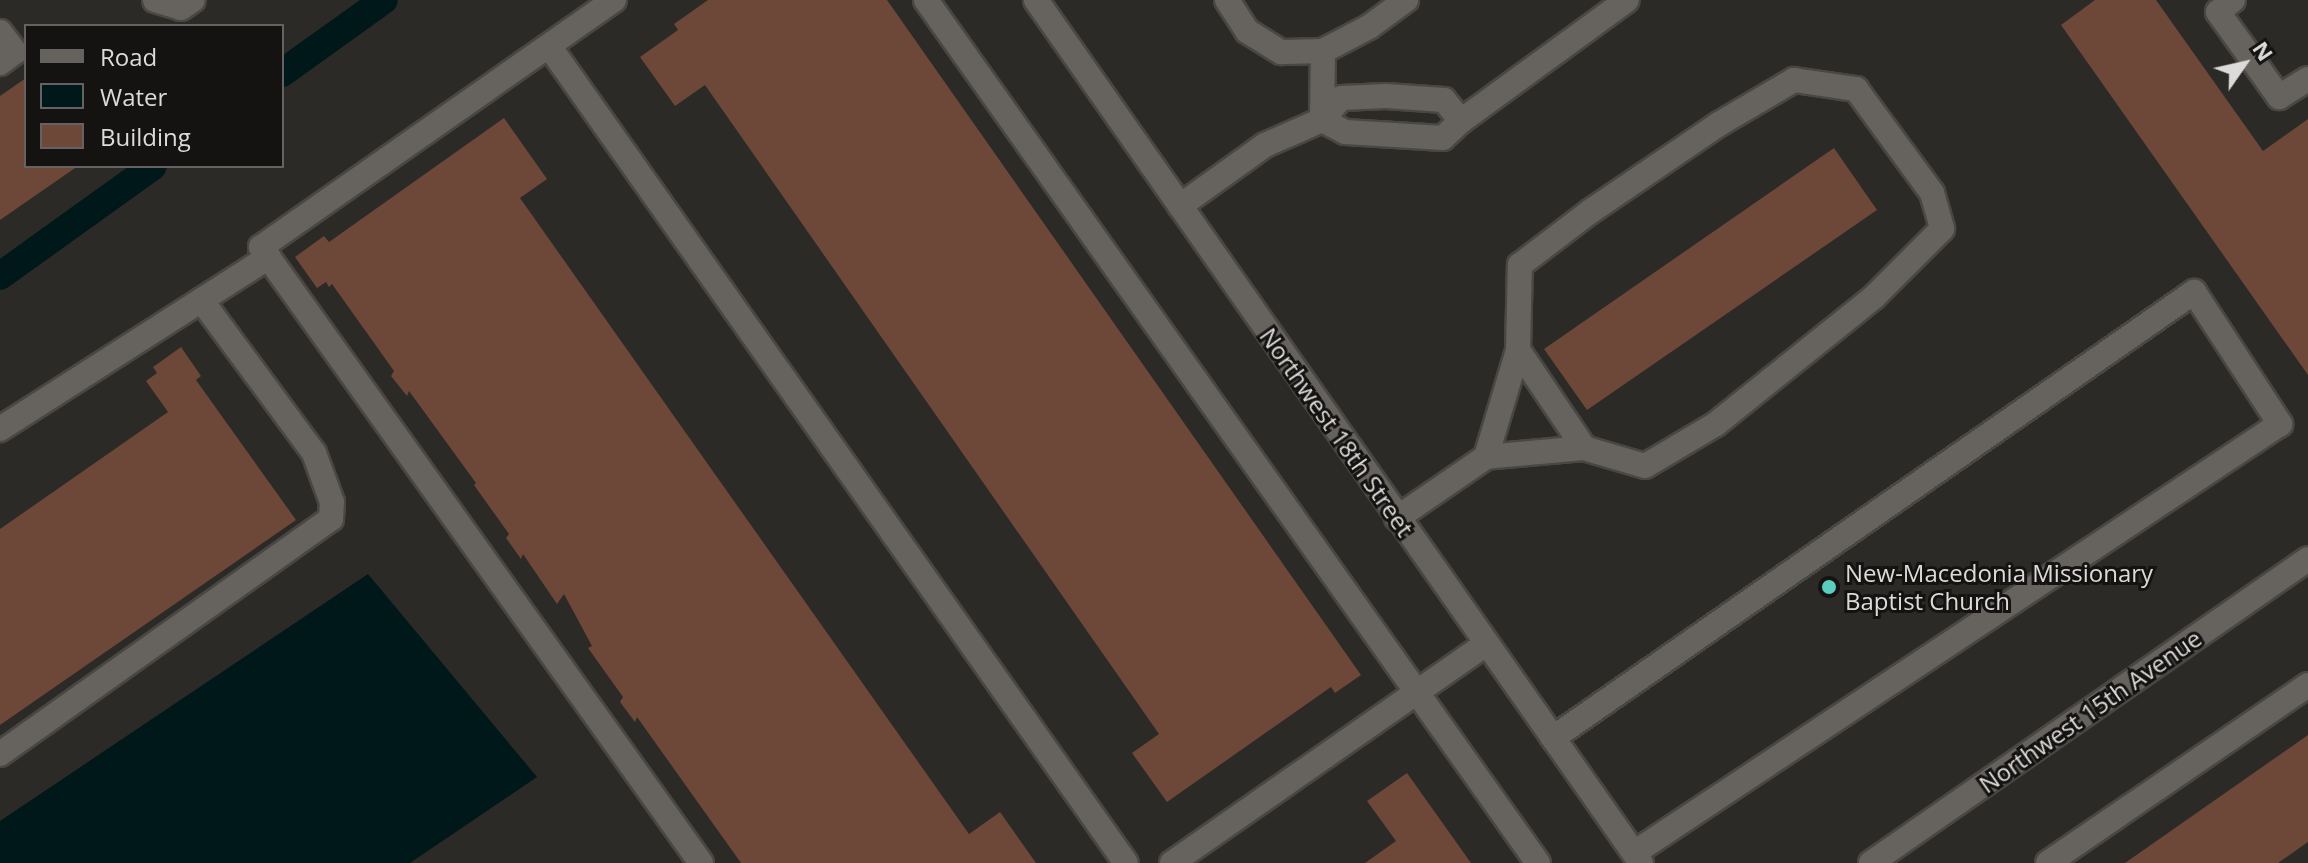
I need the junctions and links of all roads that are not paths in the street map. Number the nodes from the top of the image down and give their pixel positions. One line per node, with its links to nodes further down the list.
1 (155, 0): 2 (street)
2 (193, 0)
3 (614, 0): 11 (street)
4 (926, 0): 28 (street)
5 (1036, 0): 17 (street, Northwest 18th Street)
6 (1227, 0): 12 (street)
7 (1406, 0): 12 (street)
8 (1627, 0): 16 (street)
9 (2233, 0): 14 (street)
10 (0, 32): 13 (street)
11 (549, 46): 18 (street); 33 (street)
12 (1323, 51): 15 (street)
13 (0, 63)
14 (2308, 79)
15 (1322, 120): 16 (street); 16 (street); 17 (street)
16 (1461, 121)
17 (1180, 206): 24 (street, Northwest 18th Street)
18 (269, 257): 19 (street); 32 (street)
19 (201, 300): 21 (street); 30 (street)
20 (1518, 350): 22 (street); 22 (street); 23 (street)
21 (0, 429)
22 (1584, 448): 23 (street)
23 (1486, 457): 24 (street)
24 (1397, 518): 26 (street, Northwest 18th Street)
25 (2308, 559): 36 (street, Northwest 15th Avenue)
26 (1486, 644): 28 (street); 29 (street, Northwest 18th Street)
27 (2308, 685): 37 (street)
28 (1416, 691): 34 (street); 35 (street)
29 (1553, 738): 31 (street, Northwest 18th Street); 31 (street)
30 (0, 754)
31 (1637, 858)
32 (701, 863)
33 (1126, 863)
34 (1172, 863)
35 (1538, 863)
36 (1871, 863)
37 (2048, 863)

